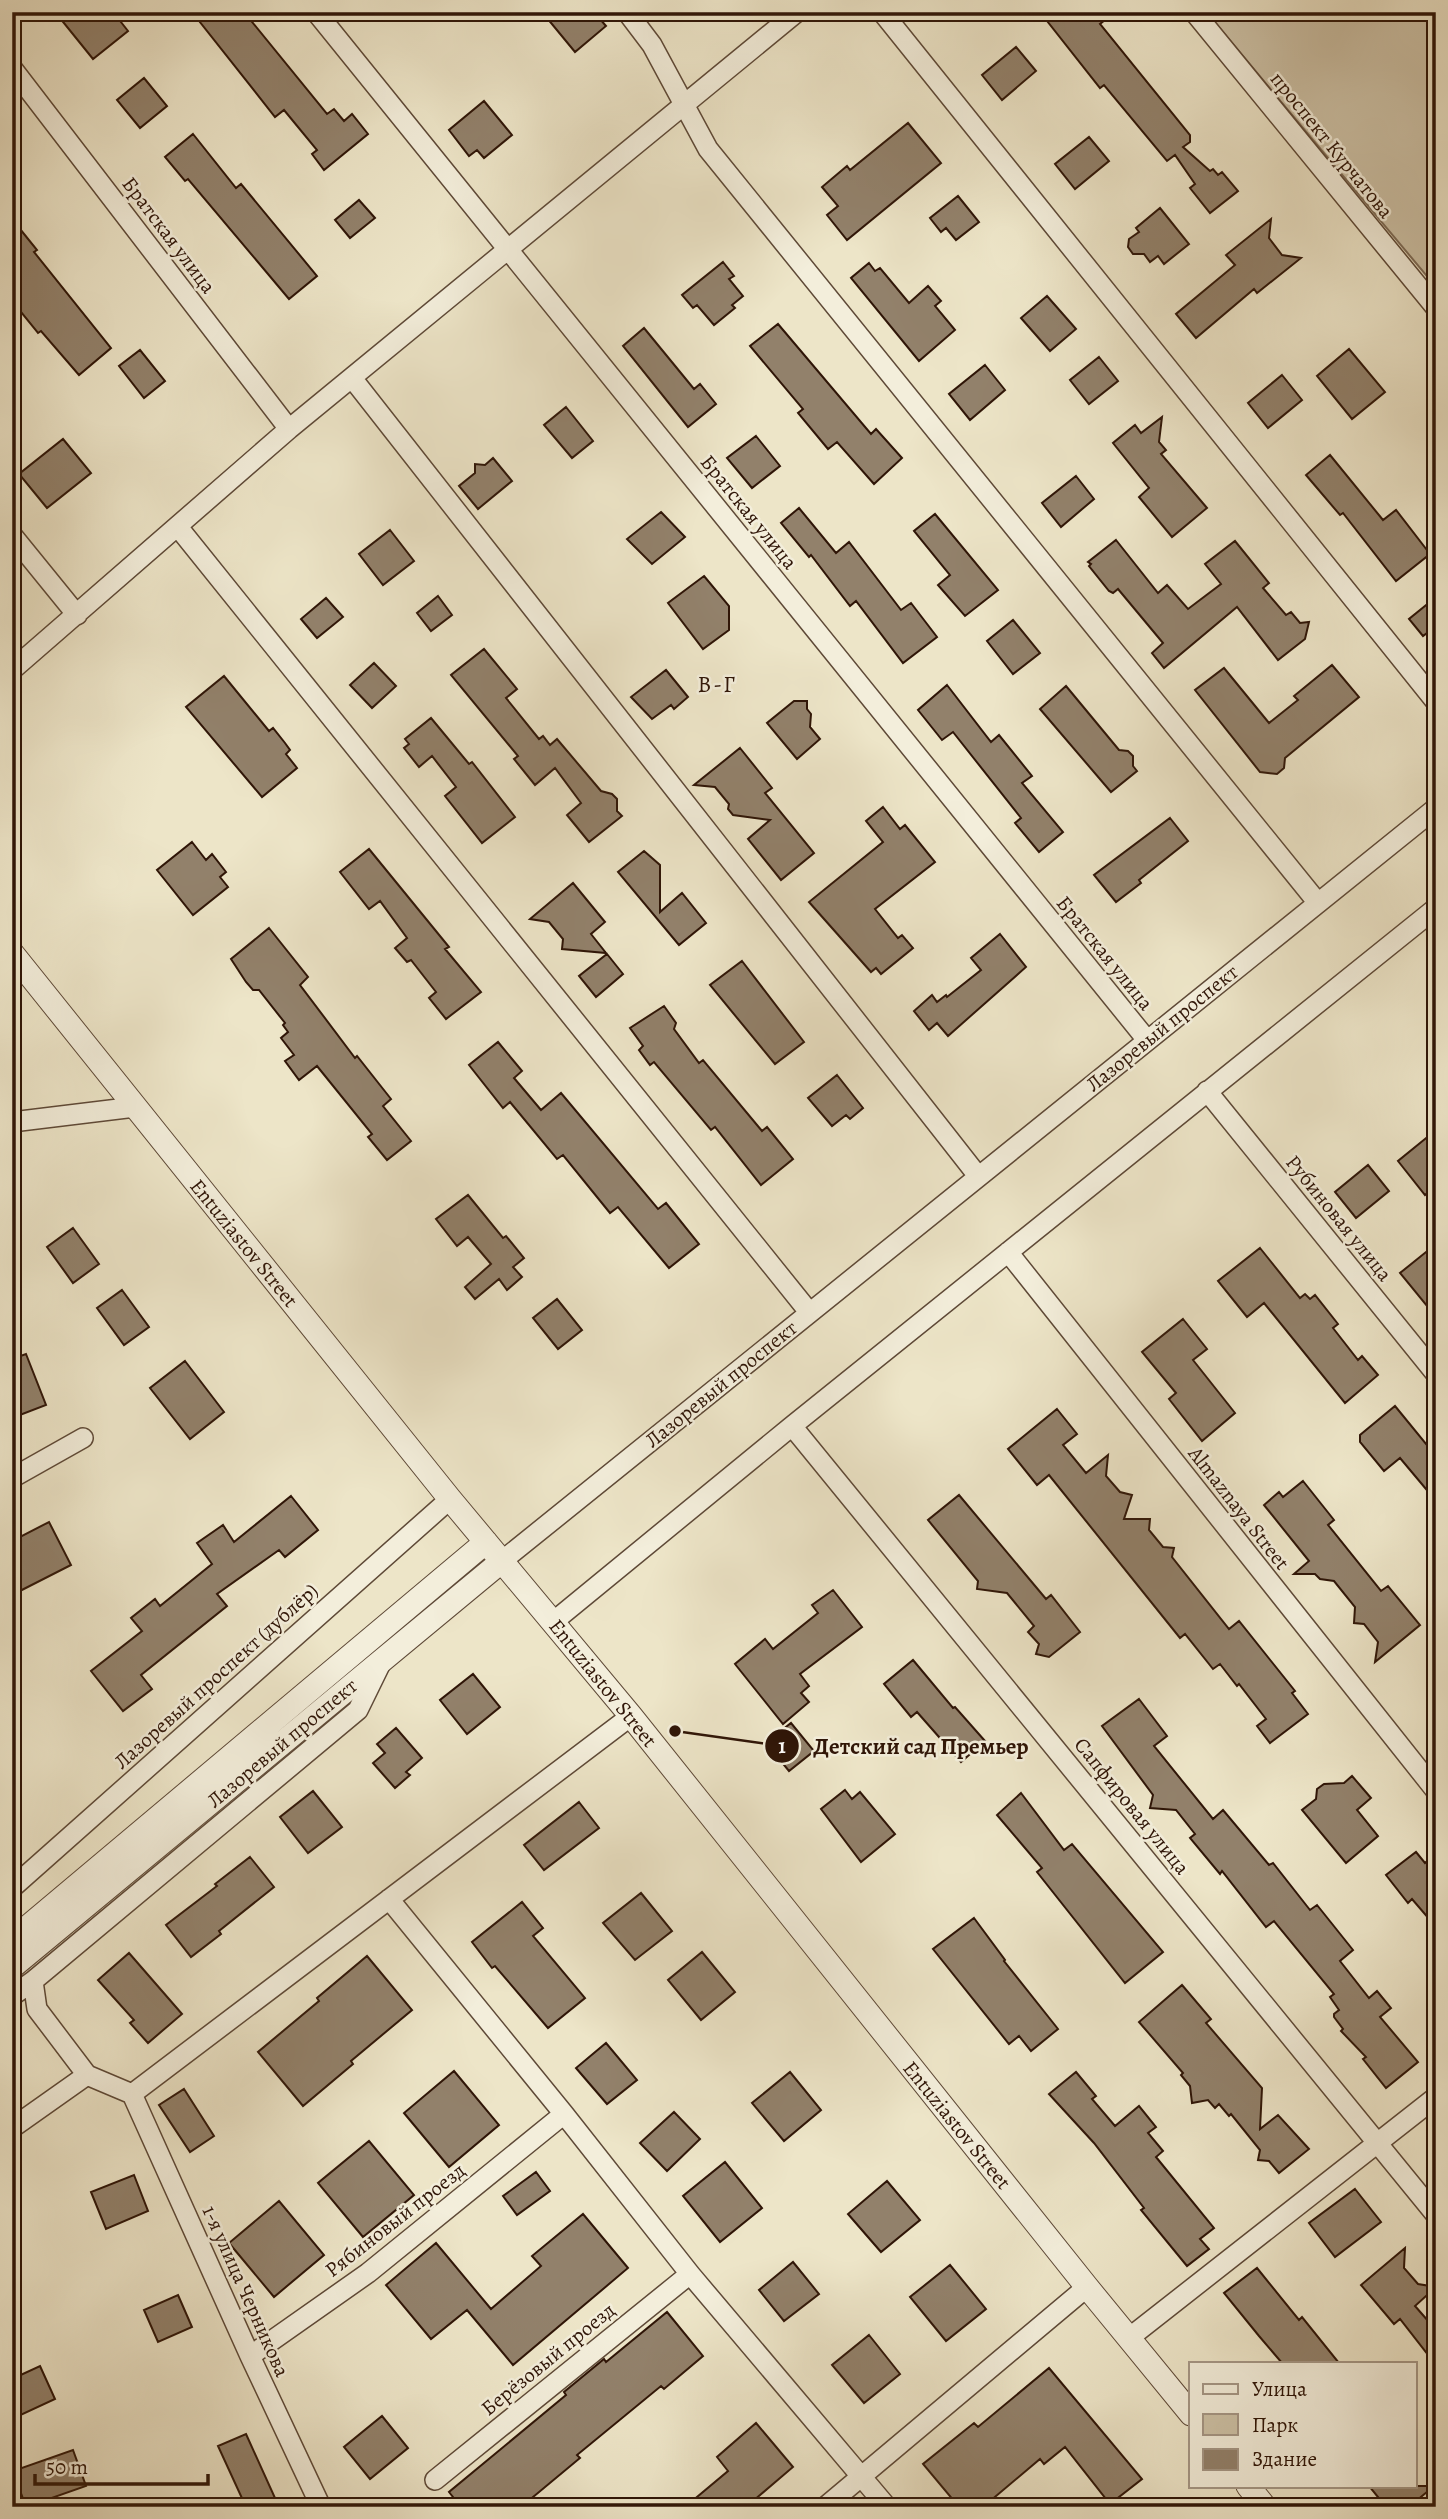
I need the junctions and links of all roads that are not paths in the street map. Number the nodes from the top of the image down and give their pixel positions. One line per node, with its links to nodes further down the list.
1 (316, 12): 8 (street, Братская улица)
2 (627, 12): 7 (street)
3 (797, 12): 7 (street)
4 (882, 12): 16 (street)
5 (1194, 12): 9 (street, проспект Курчатова)
6 (12, 68): 11 (street, Братская улица)
7 (684, 105): 8 (street); 18 (street)
8 (506, 249): 10 (street); 21 (street, Братская улица)
9 (1436, 307)
10 (352, 378): 11 (street); 25 (street)
11 (289, 429): 12 (street)
12 (177, 527): 14 (street); 27 (street)
13 (12, 536): 14 (street)
14 (77, 615): 15 (street)
15 (12, 670)
16 (1436, 702)
17 (1436, 808): 18 (street, Лазоревый проспект)
18 (1318, 903): 21 (street, Лазоревый проспект)
19 (1436, 908): 22 (street)
20 (12, 953): 23 (street, Entuziastov Street)
21 (1147, 1040): 25 (street, Лазоревый проспект)
22 (1207, 1091): 26 (street); 28 (street, Рубиновая улица)
23 (135, 1107): 24 (street); 32 (street, Entuziastov Street)
24 (12, 1122)
25 (978, 1177): 27 (street, Лазоревый проспект)
26 (1007, 1252): 29 (street); 38 (street, Almaznaya Street)
27 (809, 1312): 34 (street, Лазоревый проспект)
28 (1436, 1374)
29 (792, 1426): 35 (street); 50 (street, Сапфировая улица)
30 (83, 1438): 31 (street)
31 (12, 1478)
32 (450, 1499): 33 (street, Entuziastov Street); 39 (street, Лазоревый проспект (дублёр))
33 (486, 1542): 34 (street, Entuziastov Street); 41 (street, Лазоревый проспект)
34 (502, 1561): 35 (street, Entuziastov Street); 36 (street, Лазоревый проспект)
35 (553, 1622): 37 (street, Entuziastov Street)
36 (383, 1659): 42 (street, Лазоревый проспект); 43 (street)
37 (631, 1716): 40 (street); 53 (street, Entuziastov Street)
38 (1436, 1791)
39 (13, 1885)
40 (389, 1899): 46 (street); 48 (street)
41 (12, 1940)
42 (12, 1967)
43 (33, 1981): 44 (street); 45 (street)
44 (12, 1996)
45 (87, 2075): 46 (street); 49 (street)
46 (132, 2094): 55 (street, 1-я улица Черникова)
47 (1436, 2098): 50 (street)
48 (564, 2114): 52 (street); 55 (street, Рябиновый проезд)
49 (12, 2128)
50 (1377, 2142): 51 (street, Сапфировая улица); 54 (street)
51 (1436, 2215)
52 (690, 2274): 57 (street); 58 (street, Берёзовый проезд)
53 (1087, 2287): 54 (street, Entuziastov Street); 57 (street)
54 (1129, 2338): 56 (street, Entuziastov Street)
55 (250, 2356): 60 (street, 1-я улица Черникова)
56 (1189, 2412)
57 (862, 2477): 61 (street); 62 (street)
58 (435, 2480)
59 (1250, 2488): 63 (street)
60 (321, 2507)
61 (825, 2507)
62 (887, 2507)
63 (1265, 2507)

